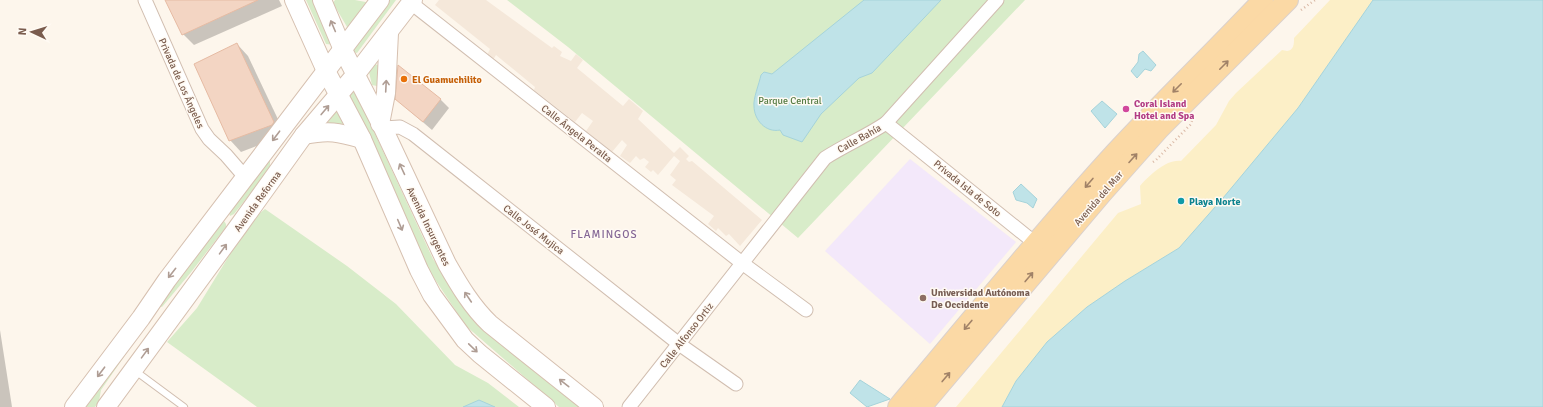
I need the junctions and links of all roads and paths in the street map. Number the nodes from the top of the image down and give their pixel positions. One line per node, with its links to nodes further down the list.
1 (145, 0): 18 (street, Privada de Los Ángeles)
2 (294, 0): 11 (main road)
3 (322, 0): 10 (main road, Avenida Insurgentes, one-way to 3)
4 (380, 0): 10 (main road)
5 (998, 0): 14 (street, Calle Bahía)
6 (1288, 0): 8 (main road, Avenida del Mar)
7 (412, 2): 9 (main road, Avenida Reforma); 22 (street, Calle Ángela Peralta)
8 (1261, 6): 21 (main road, Avenida del Mar)
9 (389, 33): 12 (main road, Avenida Reforma); 15 (main road, one-way to 9)
10 (343, 50): 11 (main road); 12 (main road, Avenida Insurgentes)
11 (326, 71): 13 (main road); 18 (main road, one-way to 18)
12 (356, 74): 13 (main road, Avenida Reforma); 15 (main road, Avenida Insurgentes)
13 (338, 95): 16 (main road, Avenida Reforma, one-way to 13); 17 (main road)
14 (886, 123): 21 (street, Privada Isla de Soto); 22 (street, Calle Bahía)
15 (382, 126): 26 (street, Calle José Mujica); 33 (main road, Avenida Insurgentes, one-way to 15)
16 (304, 135): 17 (main road); 20 (main road, Avenida Reforma)
17 (362, 140): 32 (main road, one-way to 32)
18 (245, 177): 19 (main road)
19 (221, 210): 20 (main road); 24 (main road, one-way to 24)
20 (238, 227): 25 (main road, Avenida Reforma, one-way to 20)
21 (1042, 249): 35 (main road, Avenida del Mar, one-way to 35); 36 (main road, Avenida del Mar, one-way to 21)
22 (742, 262): 23 (street, Calle Ángela Peralta); 26 (street, Calle Alfonso Ortiz)
23 (806, 310)
24 (141, 318): 25 (main road); 30 (main road, one-way to 30)
25 (160, 332): 27 (main road, Avenida Reforma, one-way to 25)
26 (679, 344): 28 (street, Calle José Mujica); 34 (street, Calle Alfonso Ortiz)
27 (133, 370): 29 (main road, Avenida Reforma); 31 (lane)
28 (736, 384)
29 (110, 404)
30 (74, 407)
31 (184, 407)
32 (546, 407)
33 (594, 407)
34 (629, 407)
35 (898, 407)
36 (921, 407)

